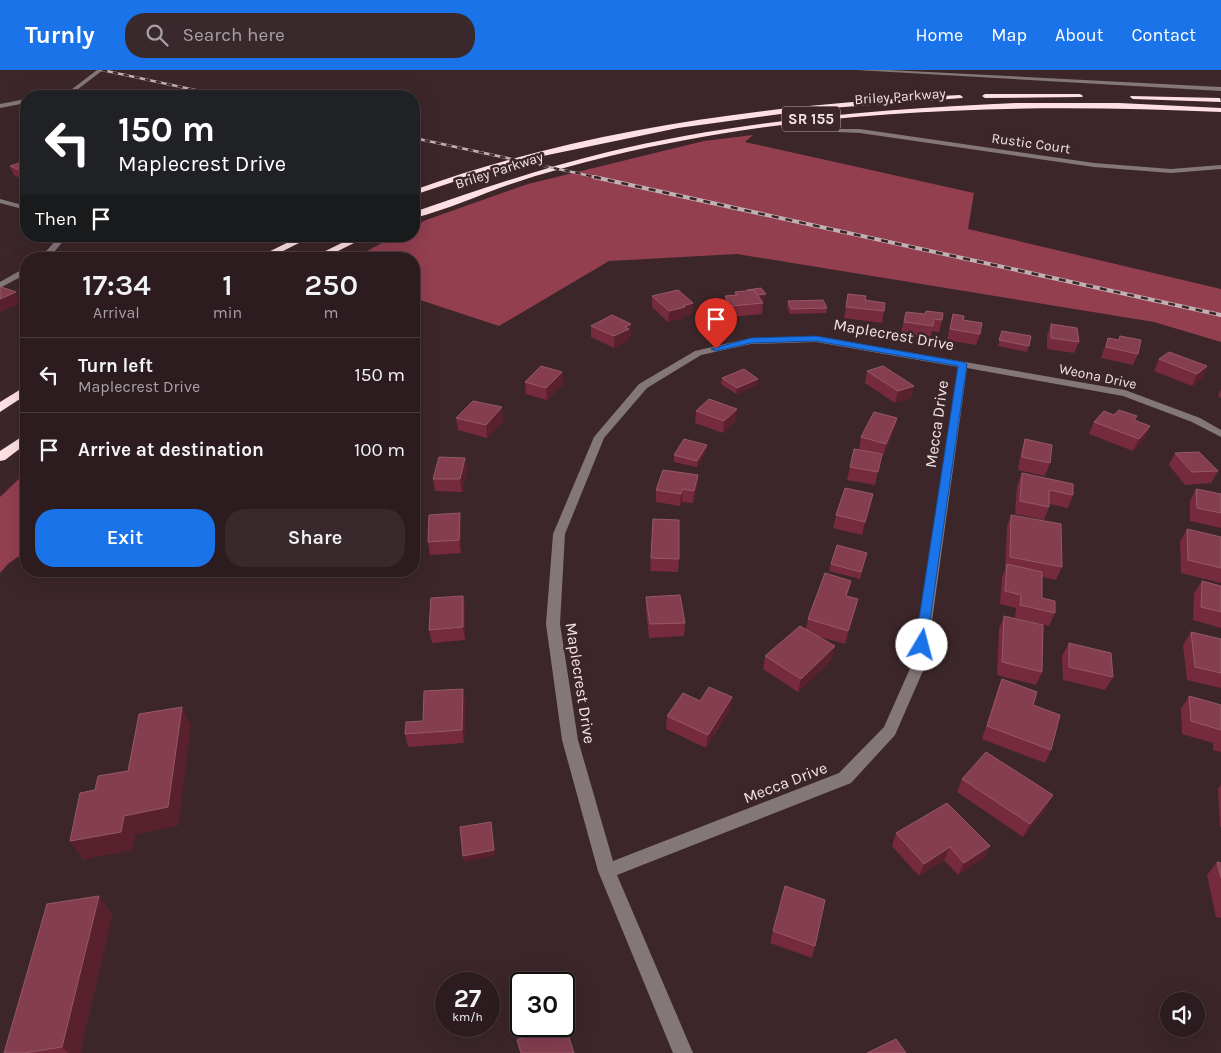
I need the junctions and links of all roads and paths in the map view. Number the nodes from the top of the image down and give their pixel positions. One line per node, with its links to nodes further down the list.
1 (100, 70): 4 (street)
2 (859, 70): 3 (street)
3 (1221, 89)
4 (74, 90)
5 (976, 96): 6 (highway)
6 (1091, 96)
7 (1120, 96): 9 (highway)
8 (968, 97): 15 (highway, Briley Parkway / SR 155)
9 (1221, 100)
10 (20, 103): 11 (street)
11 (2, 106)
12 (1221, 110): 18 (highway, Briley Parkway / SR 155)
13 (839, 131): 14 (street, Rustic Court)
14 (1221, 168)
15 (420, 192)
16 (0, 201): 17 (street)
17 (20, 206)
18 (420, 213)
19 (58, 242): 22 (street)
20 (296, 242): 23 (highway)
21 (351, 242): 24 (highway)
22 (49, 252)
23 (274, 252)
24 (329, 252)
25 (20, 274): 26 (street)
26 (0, 285)
27 (963, 364): 30 (street, Weona Drive); 33 (street, Mecca Drive); 33 (street, Maplecrest Drive)
28 (20, 394): 29 (highway)
29 (0, 408)
30 (1221, 434)
31 (20, 443): 32 (highway)
32 (0, 458)
33 (607, 871): 34 (street, Maplecrest Drive)
34 (683, 1053)

